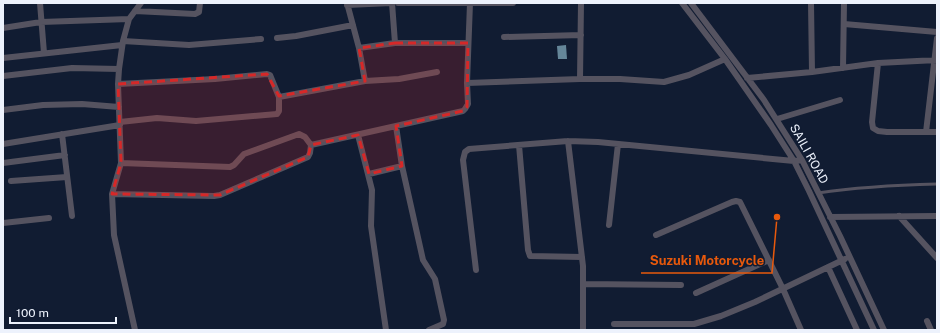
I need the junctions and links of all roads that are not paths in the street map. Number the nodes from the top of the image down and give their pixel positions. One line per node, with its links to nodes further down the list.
1 (40, 3): 16 (street)
2 (141, 3): 14 (street)
3 (200, 3): 14 (street)
4 (391, 3): 13 (street); 27 (street)
5 (398, 3): 6 (street)
6 (470, 3): 7 (street); 28 (street)
7 (513, 3)
8 (581, 3): 22 (street)
9 (682, 3): 32 (street)
10 (691, 3): 40 (street, SAILI ROAD)
11 (811, 3): 38 (street)
12 (844, 3): 17 (street)
13 (347, 4): 18 (street)
14 (135, 11): 15 (street)
15 (129, 19): 16 (street); 26 (street)
16 (41, 22): 19 (street); 30 (street)
17 (844, 24): 20 (street); 35 (street)
18 (353, 25): 24 (street); 29 (street)
19 (3, 28)
20 (937, 32)
21 (504, 36): 22 (street)
22 (581, 36): 41 (street)
23 (261, 38): 26 (street)
24 (277, 38)
25 (937, 38): 33 (street)
26 (123, 43): 30 (street); 36 (street)
27 (395, 43): 28 (street); 29 (street)
28 (468, 44): 43 (street)
29 (359, 48): 42 (street)
30 (44, 53): 31 (street)
31 (3, 58)
32 (725, 59): 41 (street); 63 (street)
33 (936, 60): 34 (street); 52 (street)
34 (878, 63): 35 (street); 52 (street)
35 (843, 68): 38 (street)
36 (119, 69): 39 (street); 44 (street)
37 (437, 72): 42 (street)
38 (812, 72): 40 (street)
39 (3, 76)
40 (747, 78): 49 (street, SAILI ROAD)
41 (580, 79): 43 (street)
42 (365, 81): 45 (street)
43 (467, 83): 51 (street)
44 (118, 84): 45 (street); 47 (street)
45 (279, 97): 50 (street)
46 (840, 100): 49 (street)
47 (119, 107): 48 (street); 50 (street)
48 (3, 110)
49 (777, 119): 62 (street, SAILI ROAD)
50 (120, 124): 54 (street); 65 (street)
51 (396, 126): 55 (street); 66 (street)
52 (926, 132): 53 (street)
53 (937, 132)
54 (62, 134): 57 (street); 61 (street)
55 (358, 135): 59 (street); 67 (street)
56 (568, 141): 58 (street); 60 (street); 82 (street)
57 (3, 144)
58 (618, 144): 63 (street); 79 (street)
59 (311, 145): 65 (street); 72 (street)
60 (519, 145): 82 (street); 87 (street)
61 (65, 155): 64 (street); 68 (street)
62 (802, 160): 63 (street); 71 (street, SAILI ROAD)
63 (794, 161): 85 (street)
64 (3, 163)
65 (121, 163): 72 (street)
66 (402, 166): 67 (street); 96 (street)
67 (369, 174): 95 (street)
68 (68, 177): 69 (street); 73 (street)
69 (11, 181)
70 (937, 184): 71 (lane)
71 (818, 193): 76 (street, SAILI ROAD)
72 (112, 194): 94 (street)
73 (72, 216)
74 (899, 216): 75 (street); 76 (street); 83 (street)
75 (937, 216)
76 (830, 217): 81 (street, SAILI ROAD)
77 (49, 218): 78 (street)
78 (3, 223)
79 (609, 225)
80 (656, 235): 84 (street)
81 (850, 256): 85 (street); 101 (street, SAILI ROAD)
82 (582, 257): 88 (street)
83 (937, 258)
84 (769, 260): 90 (street); 91 (street)
85 (842, 261): 86 (street); 100 (street)
86 (828, 267): 90 (street); 99 (street)
87 (476, 270)
88 (582, 284): 89 (street); 97 (street)
89 (681, 285)
90 (783, 289): 93 (street); 98 (street)
91 (696, 293)
92 (927, 321): 102 (street)
93 (614, 324)
94 (136, 330)
95 (386, 330)
96 (429, 330)
97 (583, 330)
98 (801, 330)
99 (857, 330)
100 (874, 330)
101 (884, 330)
102 (932, 330)

